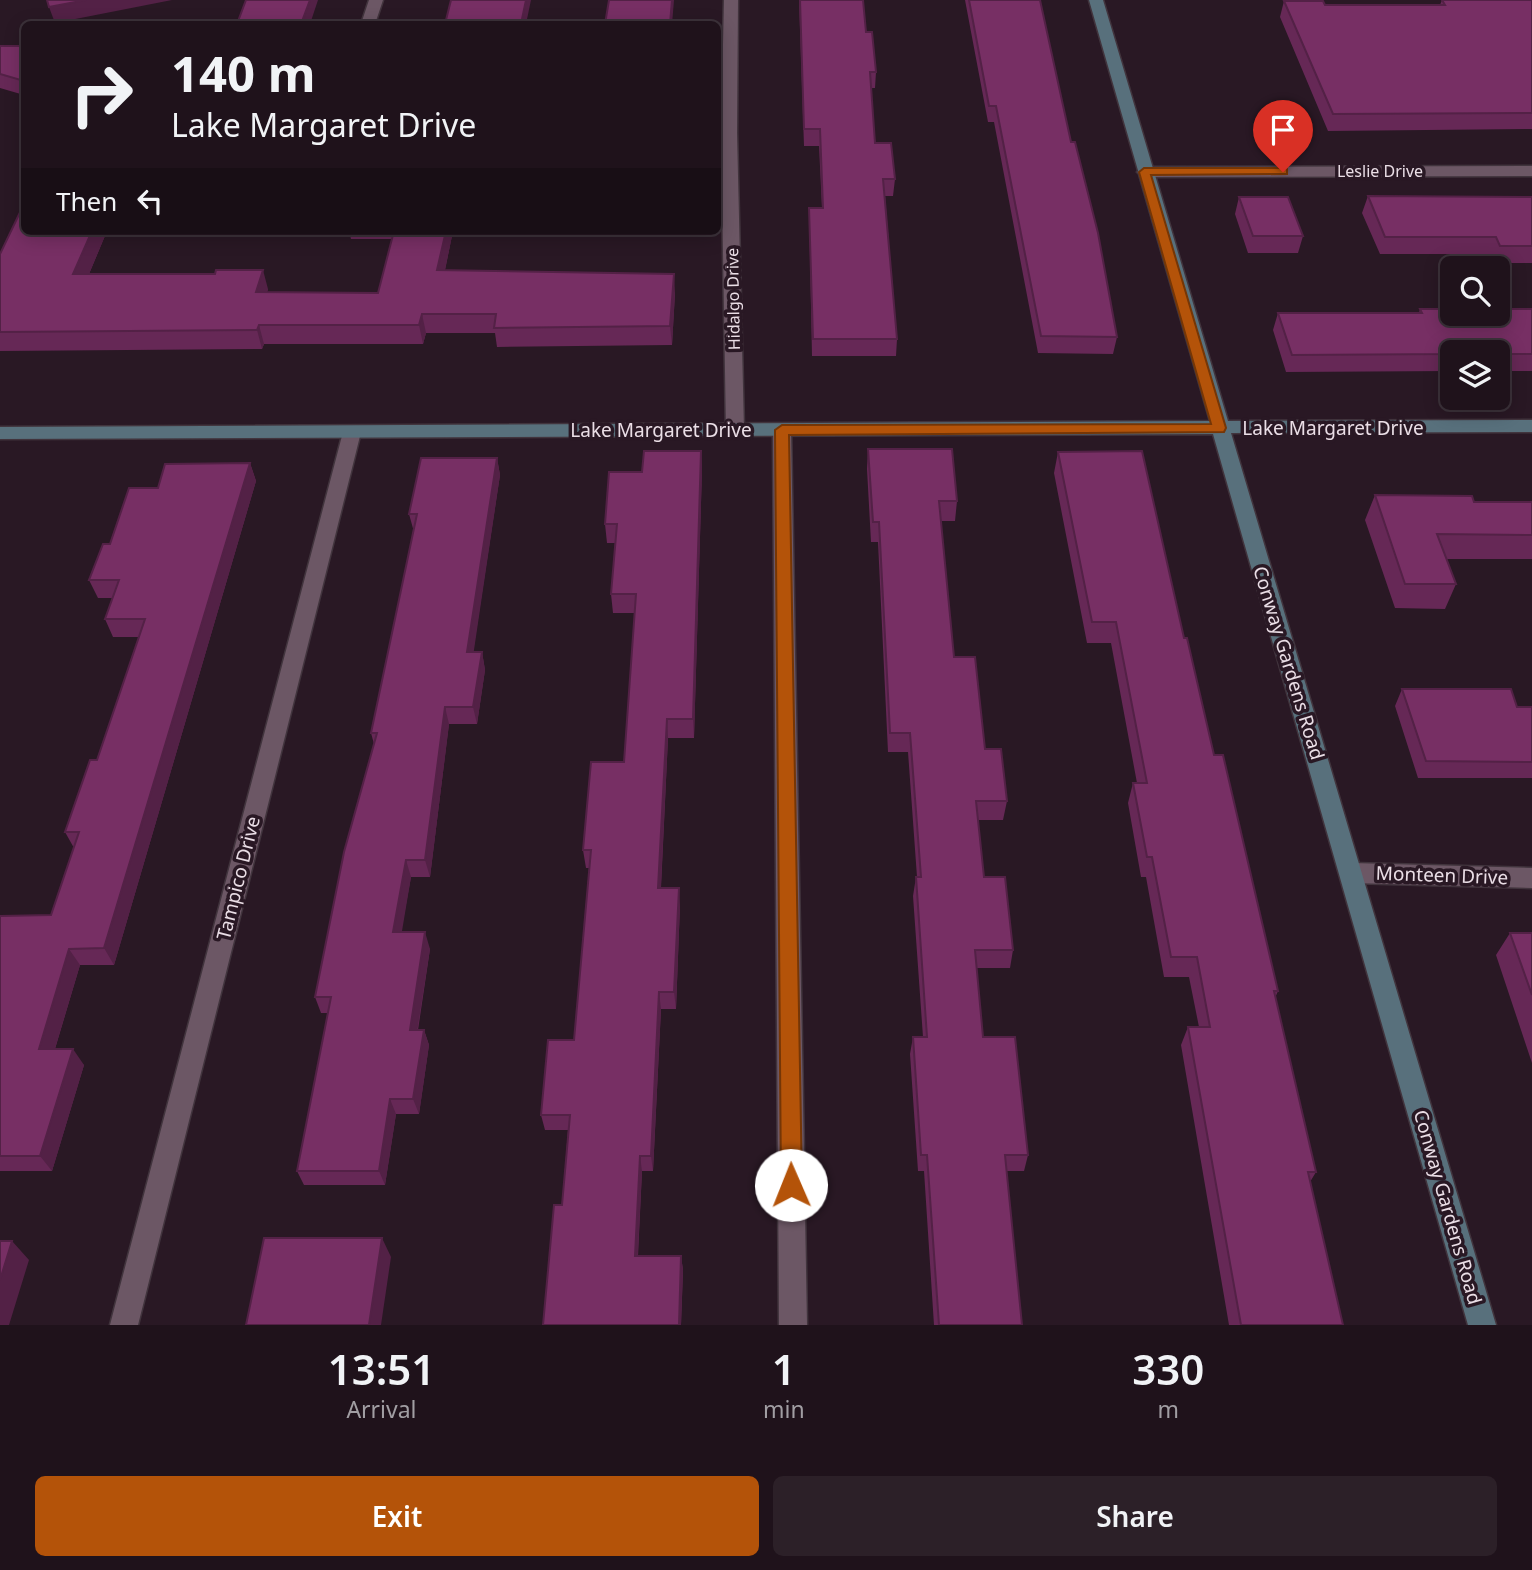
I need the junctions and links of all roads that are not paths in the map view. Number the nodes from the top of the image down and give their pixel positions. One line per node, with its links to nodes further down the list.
1 (376, 0): 4 (street)
2 (732, 0): 5 (street, Hidalgo Drive)
3 (1096, 0): 7 (street, Conway Gardens Road)
4 (369, 21)
5 (723, 133): 10 (street, Hidalgo Drive)
6 (1532, 171): 7 (street, Leslie Drive)
7 (1144, 172): 9 (street, Conway Gardens Road)
8 (1532, 426): 9 (street, Lake Margaret Drive)
9 (1219, 428): 11 (street, Lake Margaret Drive); 14 (street, Conway Gardens Road)
10 (736, 430): 11 (street, Lake Margaret Drive); 12 (street, Lake Margaret Drive)
11 (782, 430): 17 (street)
12 (352, 432): 13 (street, Lake Margaret Drive); 16 (street, Tampico Drive)
13 (0, 433)
14 (1352, 873): 15 (street, Monteen Drive); 18 (street, Conway Gardens Road)
15 (1532, 877)
16 (124, 1325)
17 (793, 1325)
18 (1482, 1325)

